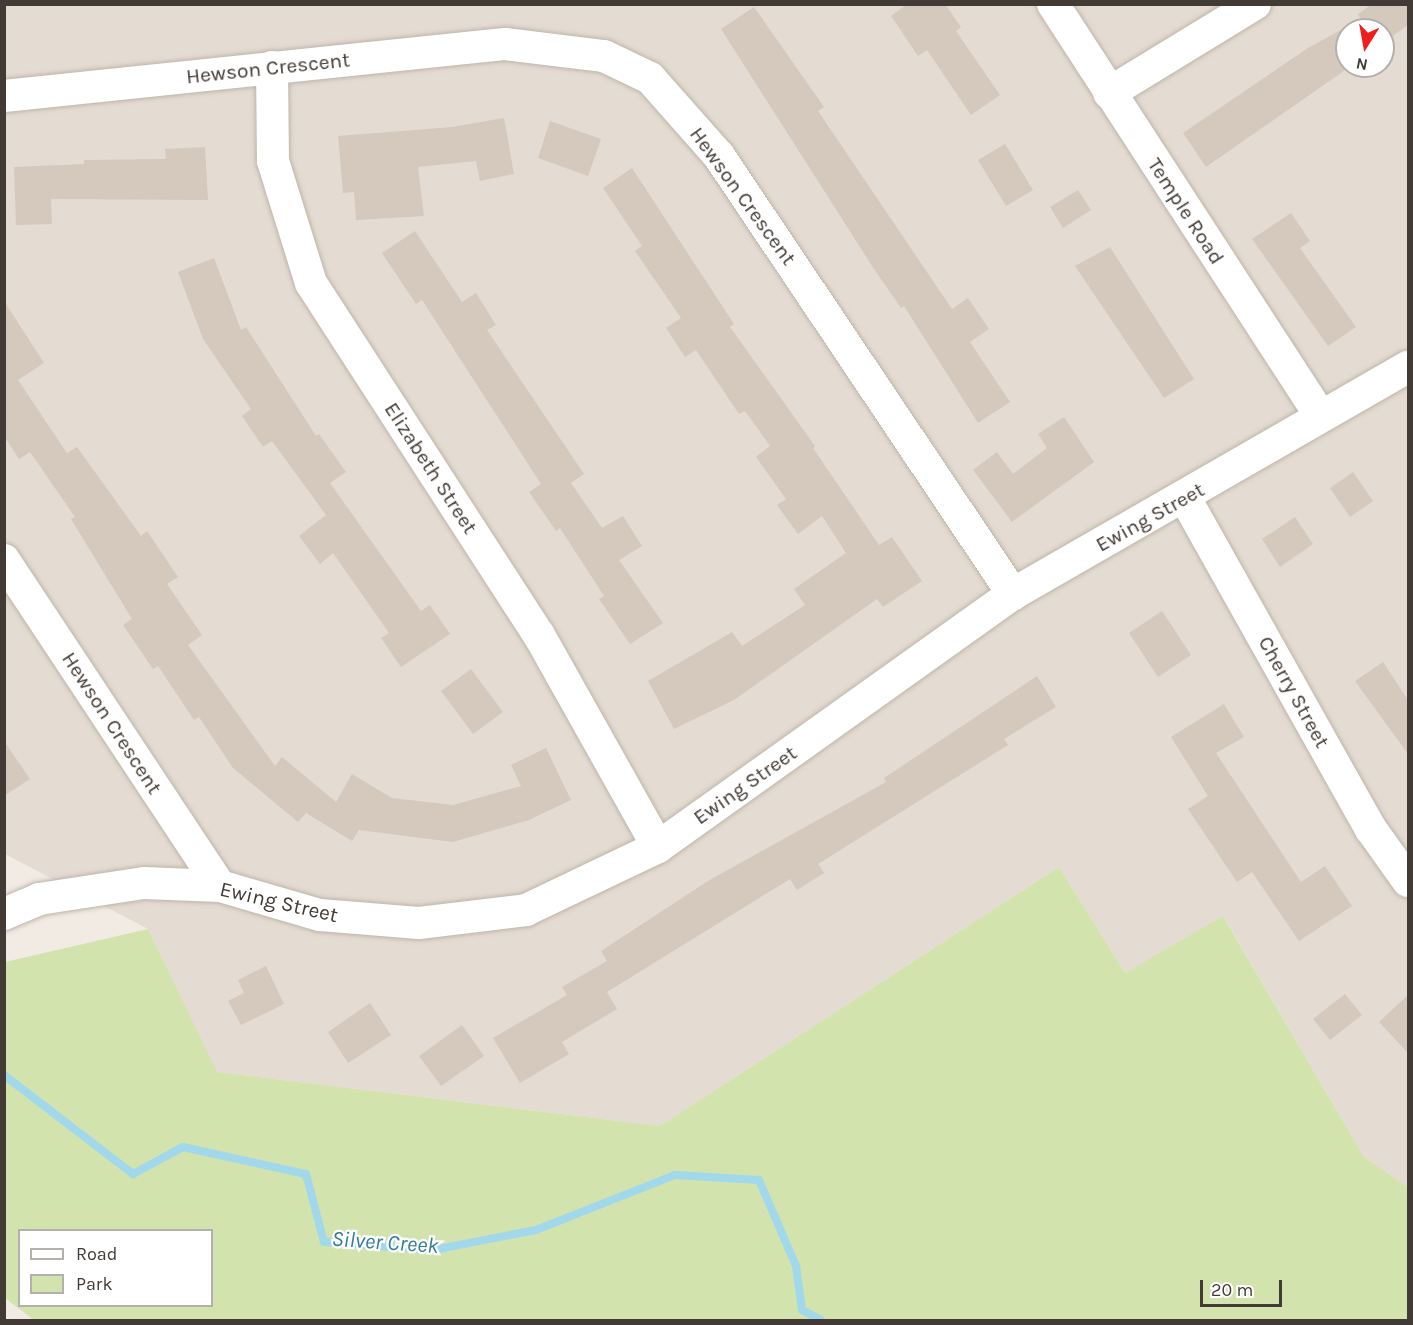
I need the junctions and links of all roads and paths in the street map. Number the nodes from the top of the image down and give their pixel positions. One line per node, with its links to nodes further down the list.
1 (1053, 4): 4 (street, Temple Road)
2 (1255, 4): 4 (street)
3 (272, 67): 5 (street, Hewson Crescent); 10 (street, Hewson Crescent); 11 (street, Elizabeth Street)
4 (1109, 93): 7 (street, Temple Road)
5 (4, 96)
6 (1408, 367): 7 (street, Ewing Street)
7 (1321, 416): 8 (street, Ewing Street)
8 (1185, 498): 10 (street, Ewing Street); 12 (street, Cherry Street)
9 (4, 560): 13 (street, Hewson Crescent)
10 (1013, 594): 11 (street, Ewing Street)
11 (658, 846): 13 (street, Ewing Street)
12 (1408, 881)
13 (220, 886): 14 (street, Ewing Street)
14 (4, 914)

